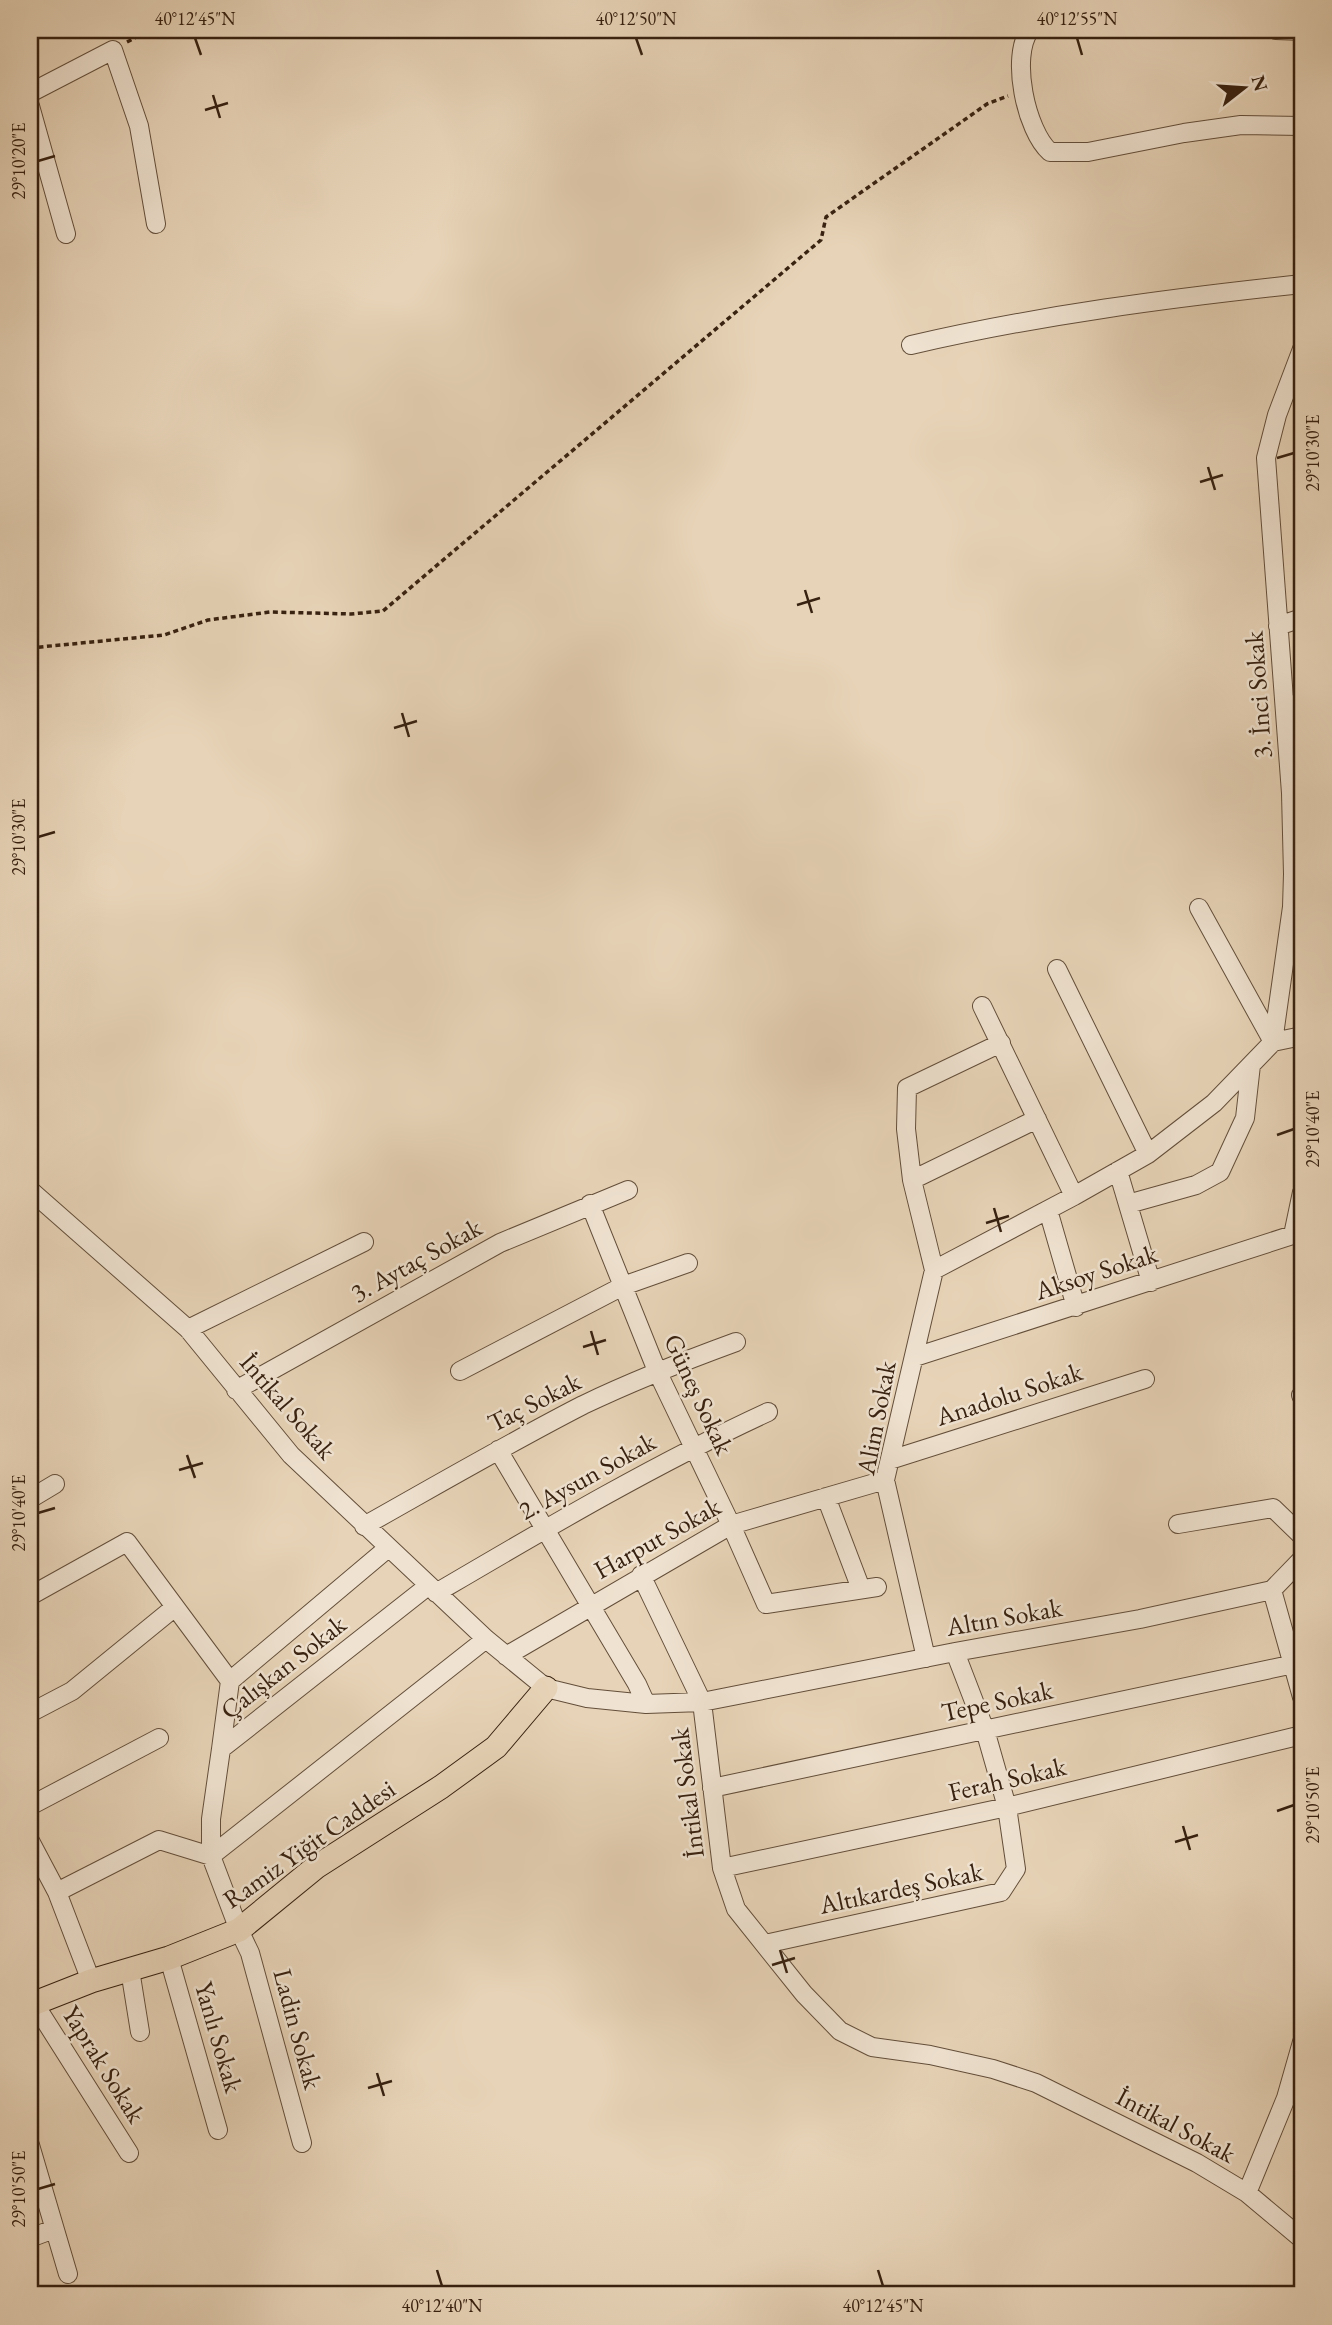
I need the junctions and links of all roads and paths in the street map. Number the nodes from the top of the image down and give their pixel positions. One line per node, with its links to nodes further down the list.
1 (156, 30): 5 (path)
2 (1030, 30): 6 (street)
3 (1276, 30): 4 (street)
4 (1302, 31)
5 (113, 50): 7 (street); 10 (street)
6 (1024, 92): 9 (street); 17 (path)
7 (30, 93)
8 (30, 106): 11 (street)
9 (1302, 126)
10 (156, 224)
11 (66, 234)
12 (1302, 284): 13 (street)
13 (911, 345)
14 (1302, 349): 16 (street, 3. İnci Sokak)
15 (1302, 618): 16 (street)
16 (1278, 626): 18 (street, 3. İnci Sokak)
17 (30, 648)
18 (1293, 704): 19 (street, 3. İnci Sokak)
19 (1297, 873): 22 (street, 3. İnci Sokak)
20 (1199, 908): 26 (street)
21 (1302, 959): 22 (street)
22 (1284, 966): 26 (street, 3. İnci Sokak)
23 (1057, 969): 30 (street)
24 (982, 1006): 27 (street)
25 (1302, 1036): 26 (street)
26 (1273, 1042): 28 (street)
27 (1001, 1043): 29 (street); 32 (street, Alim Sokak)
28 (1251, 1065): 30 (street); 38 (street)
29 (1037, 1119): 32 (street); 36 (street)
30 (1148, 1154): 31 (street)
31 (1118, 1171): 36 (street); 38 (street)
32 (912, 1180): 43 (street, Alim Sokak)
33 (30, 1189): 47 (street, İntikal Sokak)
34 (628, 1190): 37 (street, 3. Aytaç Sokak)
35 (1302, 1192): 40 (street)
36 (1074, 1196): 39 (street)
37 (590, 1204): 45 (street, Güneş Sokak); 53 (street, 3. Aytaç Sokak)
38 (1128, 1204): 44 (street)
39 (1048, 1210): 43 (street); 46 (street)
40 (1298, 1233): 44 (street, Aksoy Sokak)
41 (364, 1242): 47 (street)
42 (688, 1263): 45 (street)
43 (934, 1270): 49 (street, Alim Sokak)
44 (1152, 1282): 46 (street, Aksoy Sokak)
45 (623, 1286): 50 (street); 51 (street, Güneş Sokak)
46 (1076, 1307): 49 (street, Aksoy Sokak)
47 (188, 1329): 53 (street, İntikal Sokak)
48 (736, 1342): 51 (street, Taç Sokak)
49 (915, 1357): 57 (street, Alim Sokak)
50 (460, 1371)
51 (657, 1371): 55 (street, Güneş Sokak); 56 (street, Taç Sokak)
52 (1144, 1379): 57 (street, Anadolu Sokak)
53 (236, 1390): 64 (street, İntikal Sokak)
54 (768, 1412): 55 (street, 2. Aysun Sokak)
55 (694, 1446): 63 (street, Güneş Sokak); 65 (street, 2. Aysun Sokak)
56 (498, 1450): 64 (street, Taç Sokak); 65 (street)
57 (890, 1460): 58 (street, Alim Sokak)
58 (885, 1480): 60 (street, Harput Sokak); 78 (street, Alim Sokak)
59 (55, 1484): 61 (street)
60 (826, 1497): 63 (street, Harput Sokak); 63 (street, Güneş Sokak)
61 (30, 1499)
62 (1178, 1524): 66 (street)
63 (731, 1525): 69 (street, Harput Sokak)
64 (364, 1526): 67 (street, İntikal Sokak)
65 (544, 1529): 70 (street, 2. Aysun Sokak); 73 (street)
66 (1302, 1536)
67 (388, 1548): 70 (street, İntikal Sokak); 80 (street)
68 (1302, 1559): 71 (street)
69 (642, 1575): 73 (street, Harput Sokak); 83 (street)
70 (432, 1589): 75 (street, İntikal Sokak); 89 (street, Çalışkan Sokak)
71 (1272, 1590): 76 (street, Altın Sokak); 79 (street)
72 (30, 1596): 74 (street)
73 (589, 1606): 77 (street, Harput Sokak); 84 (street)
74 (175, 1607): 80 (street); 85 (street)
75 (486, 1639): 77 (street, İntikal Sokak); 94 (street)
76 (955, 1652): 78 (street, Altın Sokak); 86 (street, Altıkardeş Sokak)
77 (506, 1656): 81 (street, İntikal Sokak)
78 (926, 1658): 83 (street, Altın Sokak)
79 (1294, 1664): 82 (street); 86 (street, Tepe Sokak)
80 (230, 1681): 89 (street)
81 (546, 1688): 84 (street, İntikal Sokak); 97 (main road, Ramiz Yiğit Caddesi)
82 (1302, 1697)
83 (702, 1702): 84 (street, İntikal Sokak); 90 (street, İntikal Sokak)
84 (646, 1704)
85 (30, 1713)
86 (985, 1730): 90 (street, Tepe Sokak); 92 (street, Altıkardeş Sokak)
87 (1302, 1735): 92 (street, Ferah Sokak)
88 (159, 1738): 91 (street)
89 (221, 1749): 94 (street, Çalışkan Sokak)
90 (712, 1788): 95 (street, İntikal Sokak)
91 (30, 1806)
92 (1007, 1807): 95 (street, Ferah Sokak); 98 (street, Altıkardeş Sokak)
93 (30, 1841): 96 (street)
94 (211, 1856): 96 (street); 97 (street, Çalışkan Sokak)
95 (722, 1868): 98 (street, İntikal Sokak)
96 (57, 1892): 101 (street)
97 (239, 1930): 99 (main road, Ramiz Yiğit Caddesi); 106 (street, Ladin Sokak)
98 (765, 1944): 109 (street, İntikal Sokak)
99 (169, 1958): 100 (main road, Ramiz Yiğit Caddesi); 105 (street, Yanlı Sokak)
100 (130, 1970): 101 (main road, Ramiz Yiğit Caddesi); 103 (street)
101 (91, 1981): 102 (main road, Ramiz Yiğit Caddesi)
102 (32, 2004): 108 (street, Yaprak Sokak)
103 (140, 2032)
104 (1302, 2042): 109 (street)
105 (218, 2130)
106 (302, 2143)
107 (30, 2145): 110 (street)
108 (129, 2153)
109 (1247, 2193): 112 (street, İntikal Sokak)
110 (54, 2229): 111 (street); 113 (street)
111 (30, 2238)
112 (1302, 2239)
113 (68, 2274)

